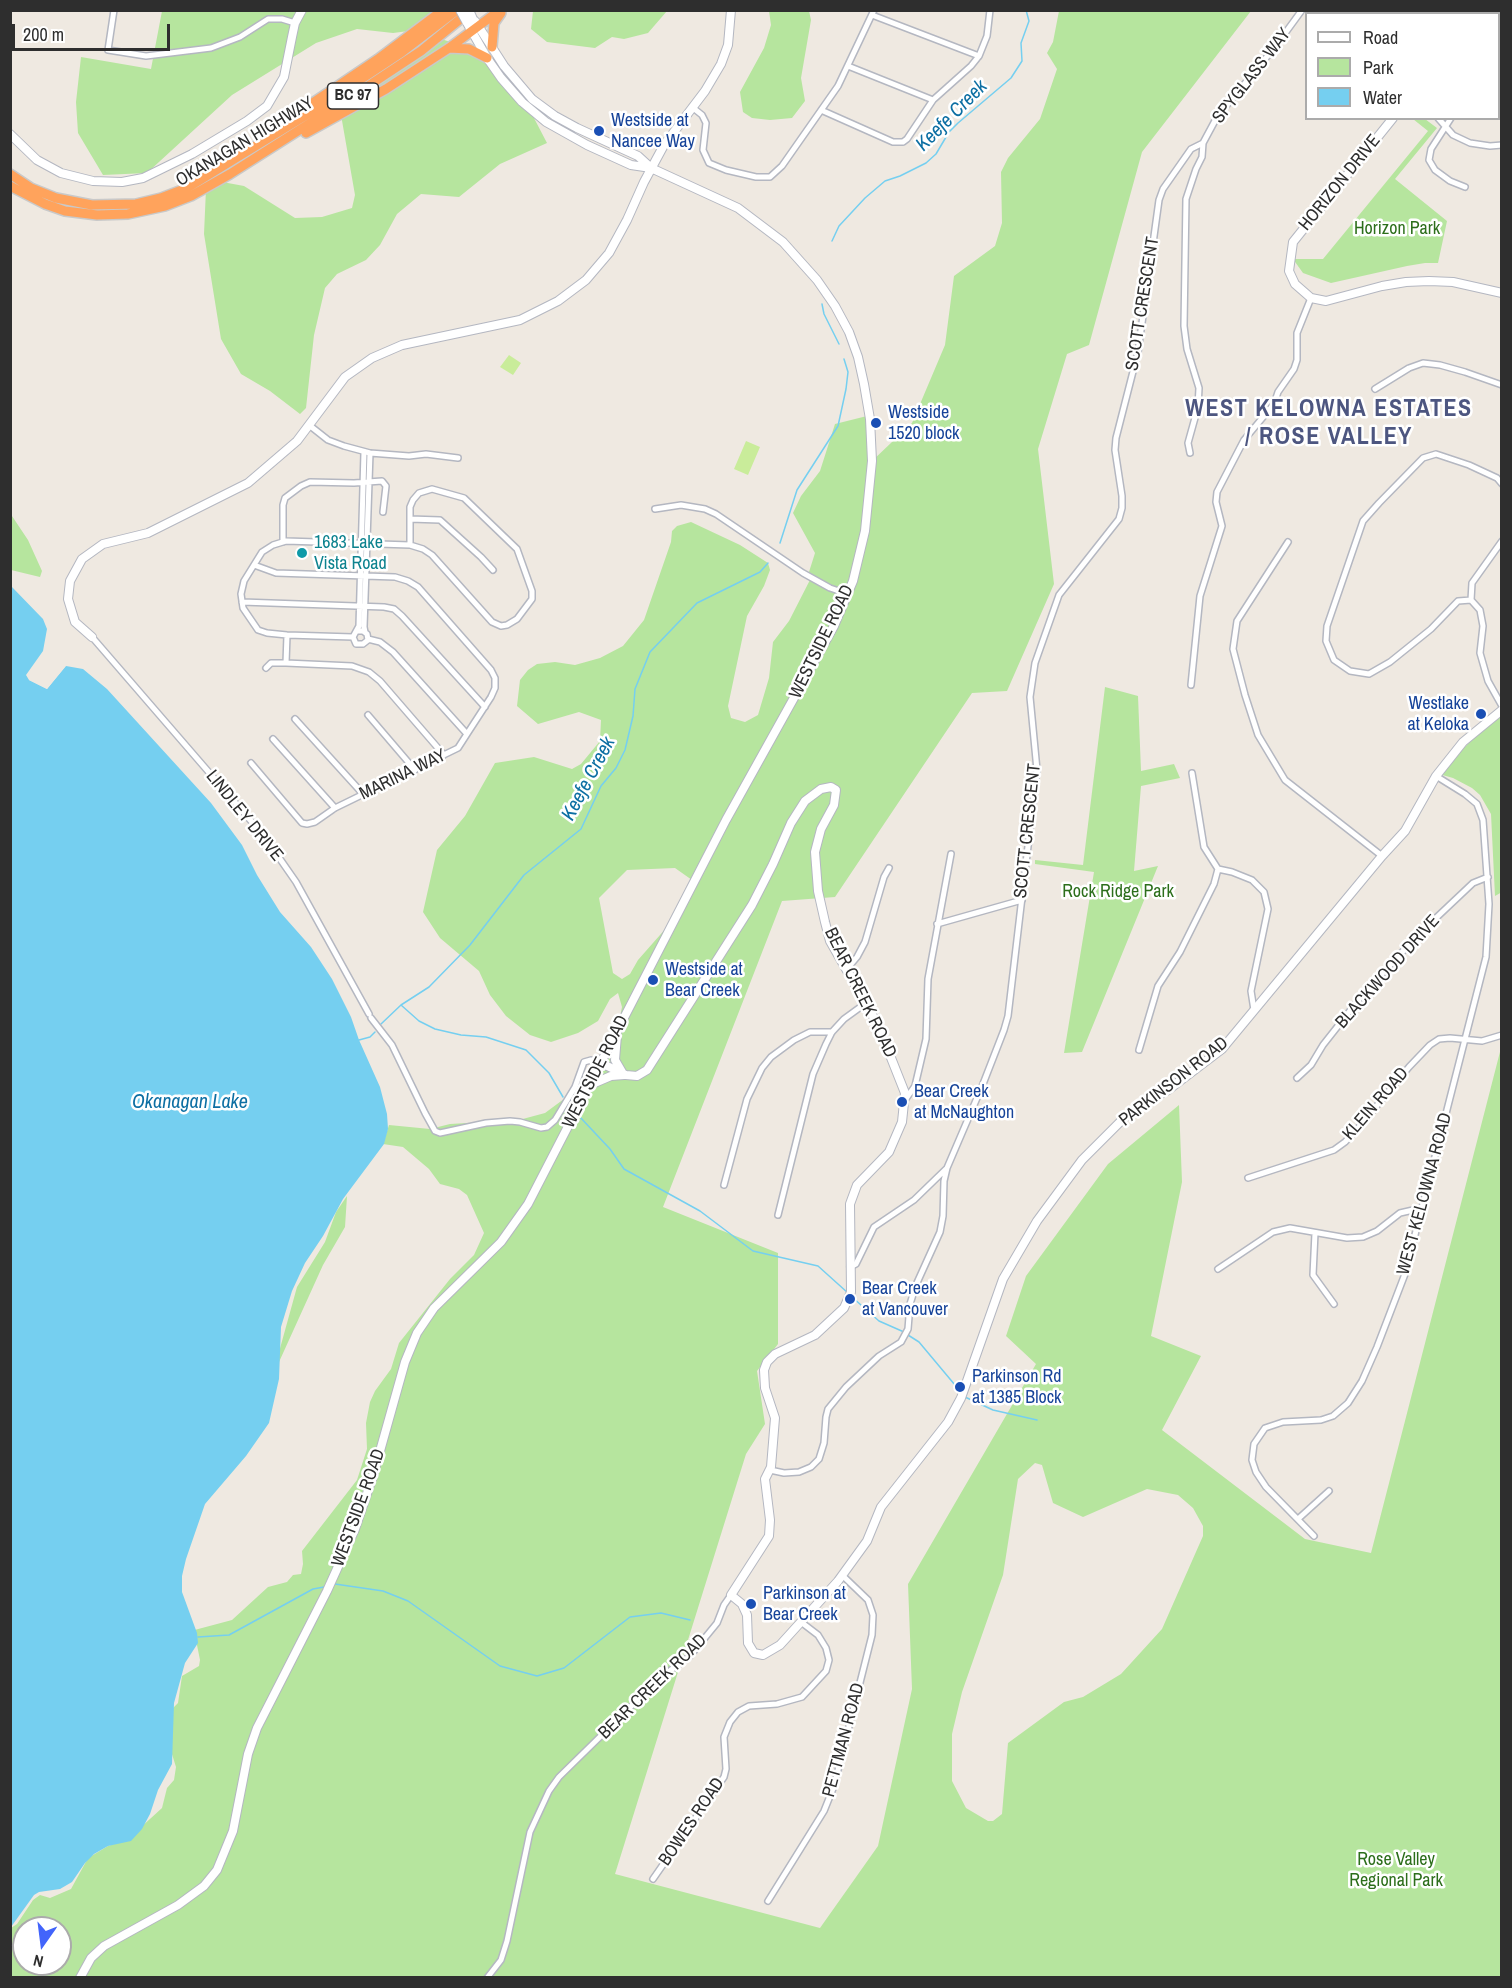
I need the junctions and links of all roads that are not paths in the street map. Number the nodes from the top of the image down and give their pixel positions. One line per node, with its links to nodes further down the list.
1 (114, 10): 11 (street)
2 (302, 10): 11 (street)
3 (443, 10): 27 (highway)
4 (459, 10): 10 (street, WESTSIDE ROAD, bridge); 27 (highway, OKANAGAN HIGHWAY / BC 97)
5 (501, 10): 10 (highway); 12 (highway)
6 (731, 10): 18 (street)
7 (990, 10): 14 (street)
8 (1302, 10): 25 (street, SPYGLASS WAY)
9 (873, 13): 14 (street); 16 (street)
10 (471, 20): 12 (street, WESTSIDE ROAD); 13 (highway); 15 (street, WESTSIDE ROAD); 30 (highway, OKANAGAN HIGHWAY / BC 97)
11 (295, 23): 24 (street)
12 (492, 47): 28 (street, WESTSIDE ROAD)
13 (449, 48): 15 (highway); 30 (highway)
14 (979, 56): 17 (street)
15 (487, 58): 28 (street, WESTSIDE ROAD)
16 (848, 66): 17 (street); 19 (street)
17 (933, 100): 19 (street)
18 (692, 107): 19 (street); 28 (street)
19 (821, 110)
20 (1391, 120): 34 (street, HORIZON DRIVE)
21 (1440, 120): 23 (street)
22 (1450, 120): 23 (street)
23 (1446, 126): 26 (street); 32 (street)
24 (10, 134)
25 (1203, 143): 39 (street); 84 (street, SCOTT CRESCENT)
26 (1502, 145)
27 (224, 165): 29 (highway, OKANAGAN HIGHWAY / BC 97)
28 (651, 168): 37 (street); 54 (street, WESTSIDE ROAD)
29 (10, 174)
30 (230, 174): 31 (highway, OKANAGAN HIGHWAY / BC 97)
31 (10, 186)
32 (1464, 187)
33 (1502, 292): 34 (street)
34 (1311, 298): 65 (street)
35 (1502, 385): 36 (street)
36 (1374, 390)
37 (309, 425): 38 (street); 61 (street)
38 (367, 452): 40 (street); 41 (street)
39 (1190, 453)
40 (458, 458)
41 (366, 482): 44 (street); 47 (street); 49 (street)
42 (1502, 484): 55 (street)
43 (655, 509): 54 (street)
44 (383, 512)
45 (410, 519): 50 (street); 50 (street); 52 (street)
46 (1502, 541): 55 (street)
47 (283, 542): 49 (street); 51 (street)
48 (1288, 542): 80 (street)
49 (364, 543): 50 (street); 53 (street)
50 (410, 545)
51 (254, 565): 53 (street, MARINA WAY); 56 (street)
52 (493, 570)
53 (363, 576): 57 (street); 66 (street, MARINA WAY)
54 (848, 594): 89 (street, WESTSIDE ROAD)
55 (1471, 600): 67 (street)
56 (242, 602): 57 (street); 60 (street)
57 (362, 606): 58 (street); 59 (street); 66 (street)
58 (365, 632): 59 (street); 62 (street)
59 (355, 634): 60 (street); 62 (street)
60 (287, 635): 63 (street)
61 (92, 637): 94 (street, LINDLEY DRIVE)
62 (368, 639): 70 (street)
63 (286, 663): 64 (street); 72 (street)
64 (266, 668)
65 (1191, 685)
66 (485, 707): 70 (street, MARINA WAY)
67 (1502, 708): 76 (street, PARKINSON ROAD)
68 (368, 716): 74 (street)
69 (295, 719): 77 (street)
70 (467, 734): 72 (street, MARINA WAY)
71 (273, 739): 78 (street)
72 (444, 755): 74 (street, MARINA WAY)
73 (251, 763): 78 (street, MARINA WAY)
74 (415, 770): 77 (street, MARINA WAY)
75 (1192, 773): 82 (street)
76 (1436, 776): 80 (street, PARKINSON ROAD); 83 (street, WEST KELOWNA ROAD)
77 (363, 794): 78 (street, MARINA WAY)
78 (335, 808)
79 (951, 854): 85 (street)
80 (1382, 856): 88 (street, PARKINSON ROAD)
81 (889, 868): 86 (street)
82 (1218, 869): 88 (street); 93 (street)
83 (1488, 877): 92 (street, WEST KELOWNA ROAD); 96 (street, BLACKWOOD DRIVE)
84 (1022, 900): 85 (street); 99 (street, SCOTT CRESCENT)
85 (937, 924): 98 (street)
86 (847, 969): 87 (street, BEAR CREEK ROAD); 95 (street, BEAR CREEK ROAD)
87 (866, 1003): 90 (street); 98 (street, BEAR CREEK ROAD)
88 (1254, 1010): 112 (street, PARKINSON ROAD)
89 (617, 1030): 94 (street, WESTSIDE ROAD); 95 (street)
90 (832, 1032): 101 (street); 103 (street)
91 (1502, 1035): 92 (street, KLEIN ROAD)
92 (1465, 1040): 100 (street, KLEIN ROAD); 102 (street, WEST KELOWNA ROAD)
93 (1139, 1050)
94 (601, 1063): 95 (street); 97 (street, WESTSIDE ROAD)
95 (626, 1075): 97 (street)
96 (1297, 1078)
97 (589, 1085): 117 (street, WESTSIDE ROAD)
98 (904, 1101): 105 (street, BEAR CREEK ROAD)
99 (947, 1168): 105 (street); 108 (street, SCOTT CRESCENT)
100 (1248, 1178)
101 (724, 1185)
102 (1421, 1212): 104 (street); 110 (street, WEST KELOWNA ROAD)
103 (778, 1215)
104 (1315, 1233): 106 (street); 107 (street)
105 (850, 1268): 108 (street, BEAR CREEK ROAD)
106 (1218, 1269)
107 (1334, 1304)
108 (770, 1470): 113 (street, BEAR CREEK ROAD)
109 (1329, 1491): 110 (street)
110 (1298, 1519): 111 (street, WEST KELOWNA ROAD)
111 (1314, 1536)
112 (842, 1575): 114 (street, PARKINSON ROAD); 116 (street, PETTMAN ROAD)
113 (731, 1595): 114 (street, PARKINSON ROAD); 118 (street, BEAR CREEK ROAD)
114 (801, 1622): 115 (street, BOWES ROAD)
115 (653, 1880)
116 (768, 1901)
117 (80, 1977)
118 (488, 1977)

